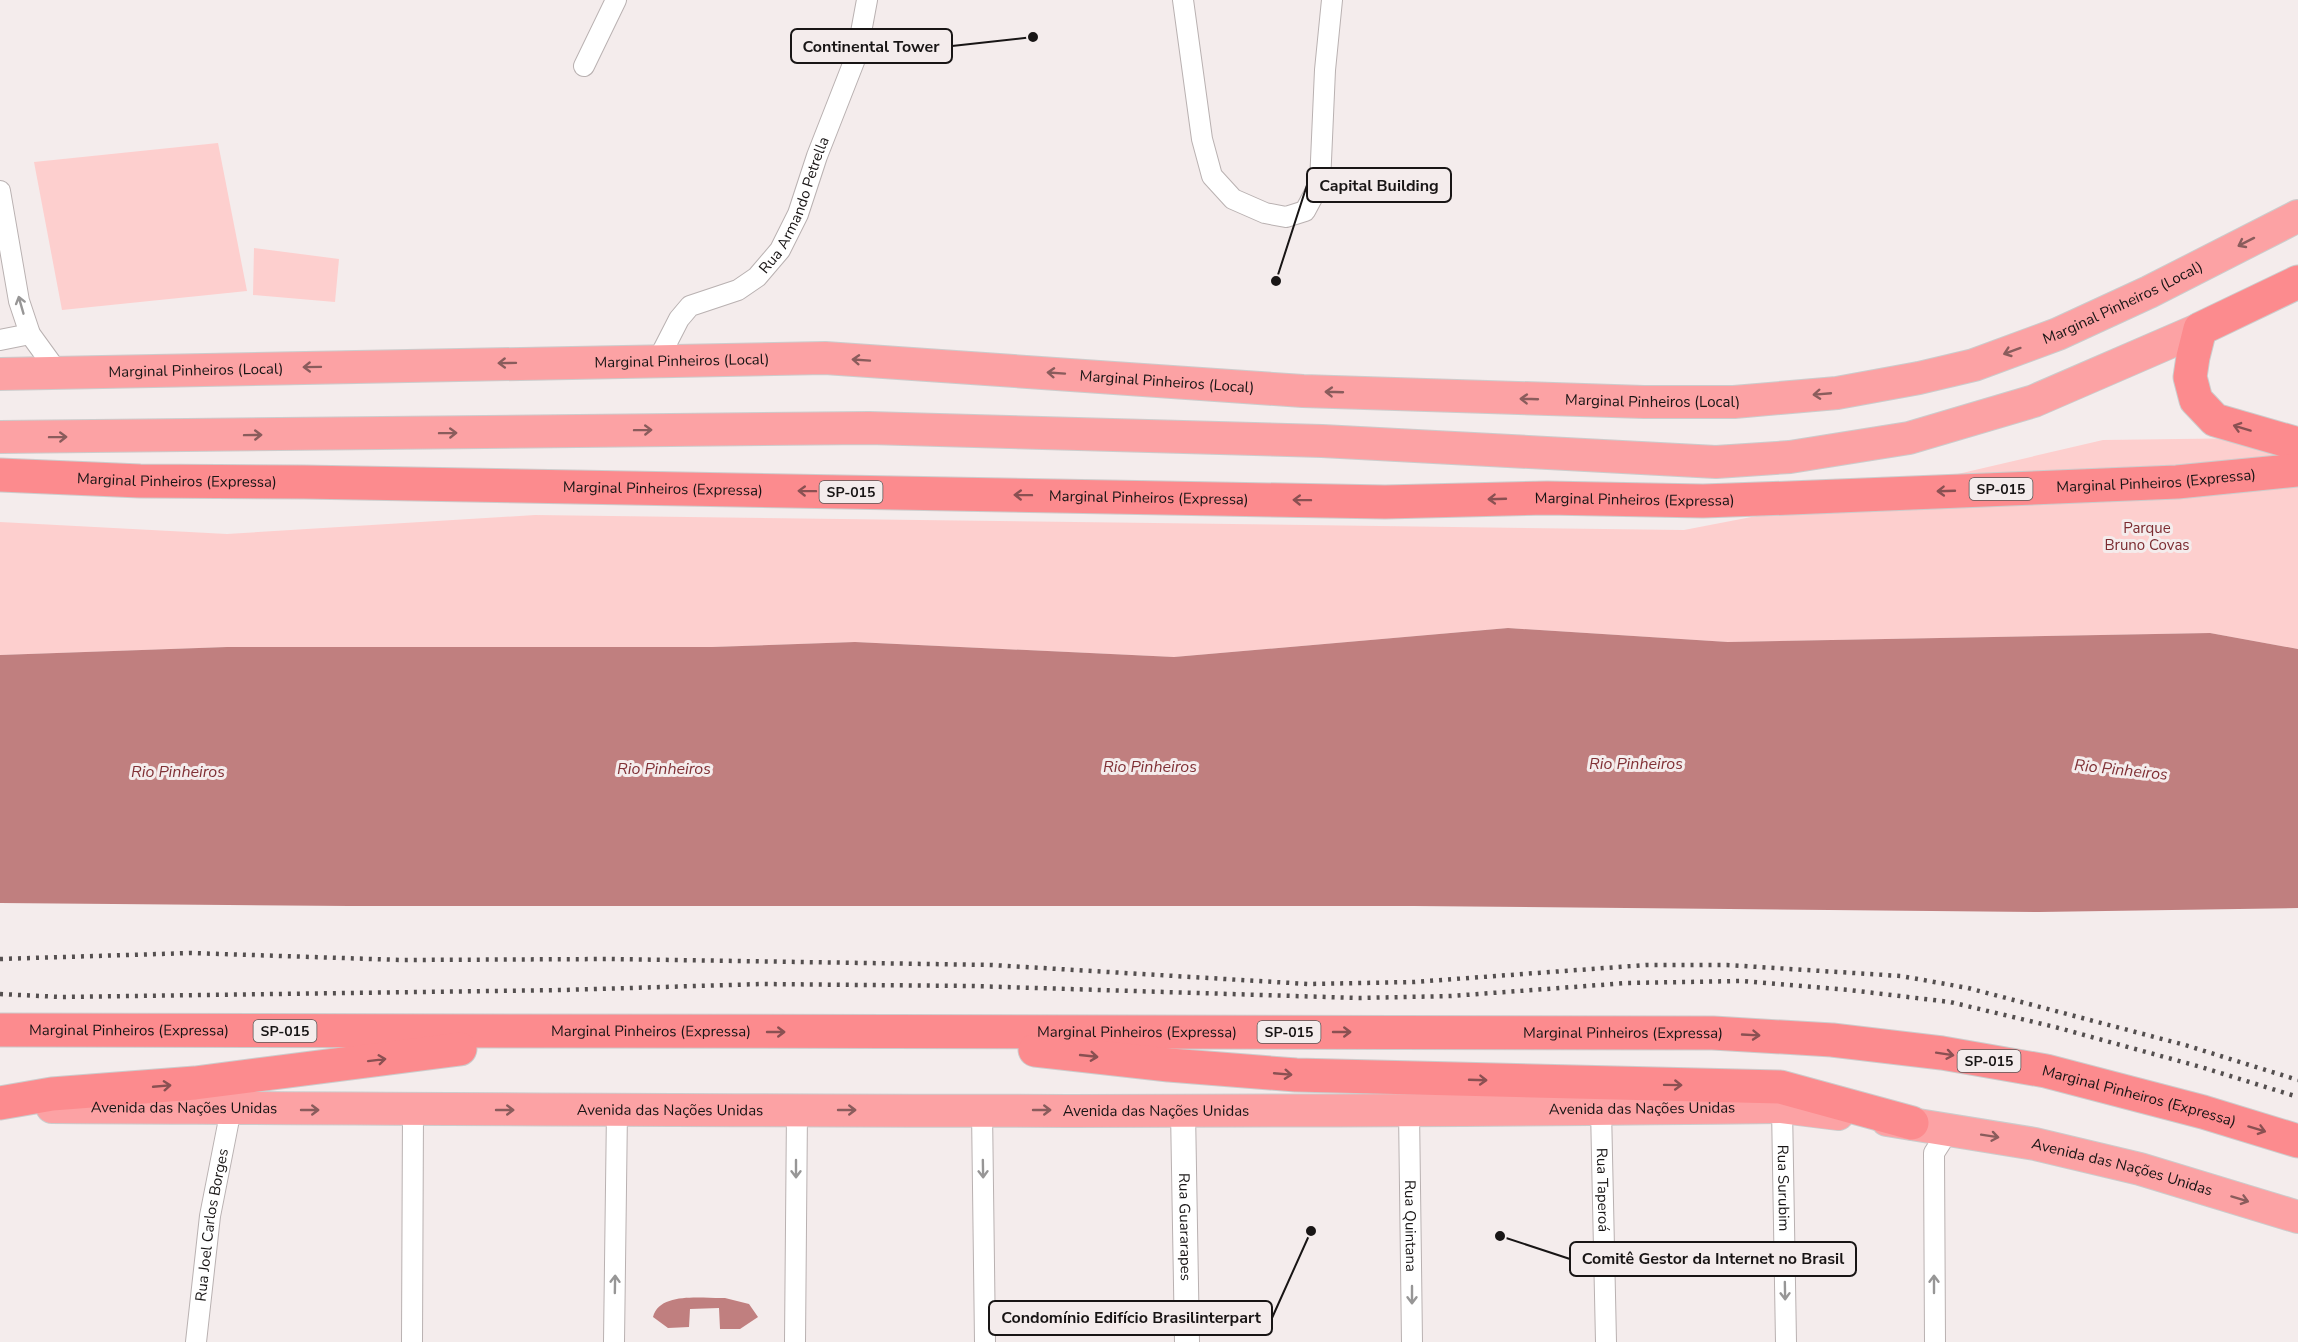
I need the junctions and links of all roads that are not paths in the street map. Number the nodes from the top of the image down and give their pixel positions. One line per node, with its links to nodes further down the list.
1 (616, 0): 5 (street)
2 (867, 0): 12 (street, Rua Armando Petrella)
3 (1183, 0): 4 (street)
4 (1332, 0)
5 (584, 66)
6 (0, 191): 10 (street, one-way to 6)
7 (2298, 216): 12 (highway, Marginal Pinheiros (Local), one-way to 12)
8 (2298, 282): 9 (highway)
9 (2200, 329): 15 (highway, one-way to 9); 16 (highway, one-way to 9)
10 (30, 334): 11 (street); 14 (street)
11 (0, 340)
12 (658, 360): 14 (highway, Marginal Pinheiros (Local), one-way to 14)
13 (0, 374): 14 (highway, Marginal Pinheiros (Local))
14 (59, 374)
15 (0, 437)
16 (2298, 444)
17 (2298, 470): 18 (highway, Marginal Pinheiros (Expressa) / SP-015, one-way to 18)
18 (0, 475)
19 (0, 1030): 20 (highway, Marginal Pinheiros (Expressa) / SP-015)
20 (570, 1032): 21 (highway, Marginal Pinheiros (Expressa) / SP-015, one-way to 21); 22 (highway, one-way to 20)
21 (906, 1032): 32 (highway, one-way to 32); 34 (highway, Marginal Pinheiros (Expressa) / SP-015, one-way to 34)
22 (0, 1105): 24 (highway, Avenida das Nações Unidas)
23 (1782, 1107): 25 (highway, Avenida das Nações Unidas); 32 (highway, Avenida das Nações Unidas); 44 (street, Rua Surubim, one-way to 44)
24 (231, 1109): 26 (highway, Avenida das Nações Unidas, one-way to 26); 36 (street, Rua Joel Carlos Borges)
25 (1601, 1109): 30 (highway, Avenida das Nações Unidas); 43 (street, Rua Taperoá)
26 (413, 1110): 27 (highway, Avenida das Nações Unidas, one-way to 27); 37 (street)
27 (617, 1110): 28 (highway, Avenida das Nações Unidas); 38 (street, one-way to 27)
28 (797, 1110): 29 (highway, Avenida das Nações Unidas, one-way to 29); 39 (street, one-way to 39)
29 (982, 1110): 31 (highway, Avenida das Nações Unidas, one-way to 31); 40 (street, one-way to 40)
30 (1409, 1110): 31 (highway, Avenida das Nações Unidas); 42 (street, Rua Quintana, one-way to 42)
31 (1183, 1111): 41 (street, Rua Guararapes)
32 (1912, 1123): 33 (highway, Avenida das Nações Unidas)
33 (1957, 1131): 35 (highway, Avenida das Nações Unidas, one-way to 35); 45 (street, one-way to 33)
34 (2298, 1141)
35 (2298, 1218)
36 (196, 1342)
37 (412, 1342)
38 (614, 1342)
39 (795, 1342)
40 (985, 1342)
41 (1187, 1342)
42 (1412, 1342)
43 (1606, 1342)
44 (1786, 1342)
45 (1935, 1342)

